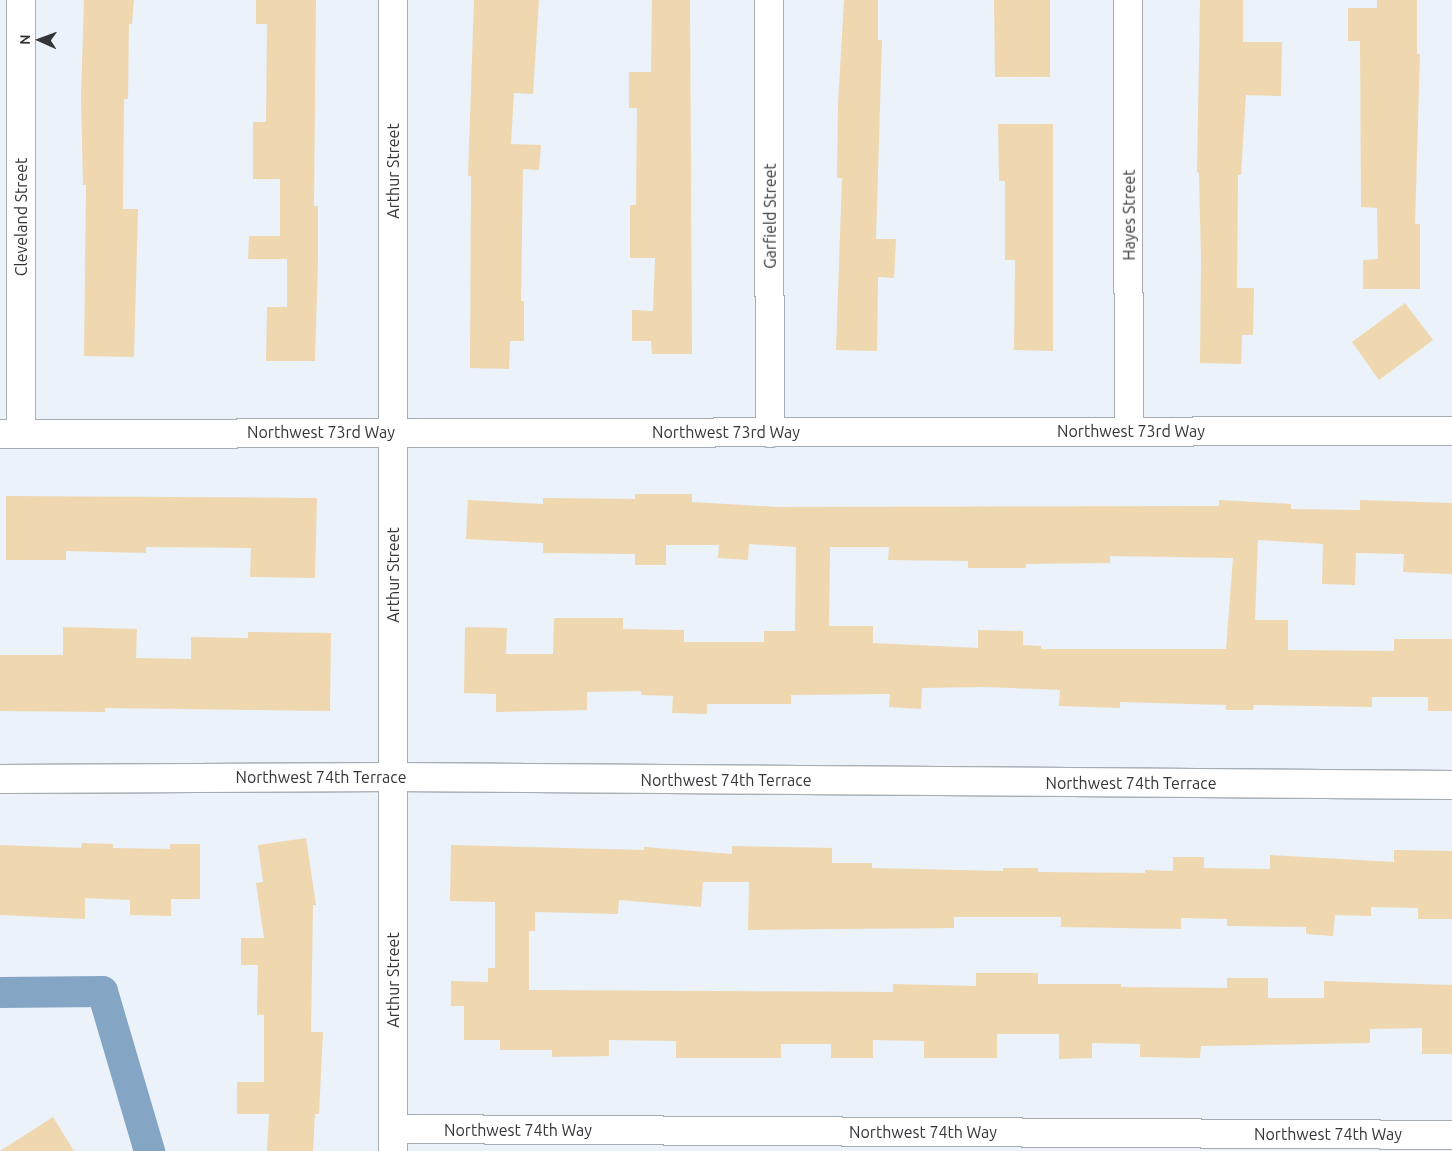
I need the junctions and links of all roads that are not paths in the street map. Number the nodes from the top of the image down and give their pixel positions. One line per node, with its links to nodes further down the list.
1 (21, 0): 9 (street, Cleveland Street)
2 (393, 0): 7 (street, Arthur Street)
3 (769, 0): 8 (street, Garfield Street)
4 (1128, 0): 5 (street, Hayes Street)
5 (1129, 430): 6 (street, Northwest 73rd Way); 8 (street, Northwest 73rd Way)
6 (1452, 431)
7 (393, 432): 8 (street, Northwest 73rd Way); 9 (street, Northwest 73rd Way); 10 (street, Arthur Street)
8 (770, 433)
9 (10, 434)
10 (393, 777): 11 (street, Northwest 74th Terrace); 12 (street, Northwest 74th Terrace); 14 (street, Arthur Street)
11 (0, 779)
12 (1452, 785)
13 (1452, 1135): 14 (street, Northwest 74th Way)
14 (394, 1140)

